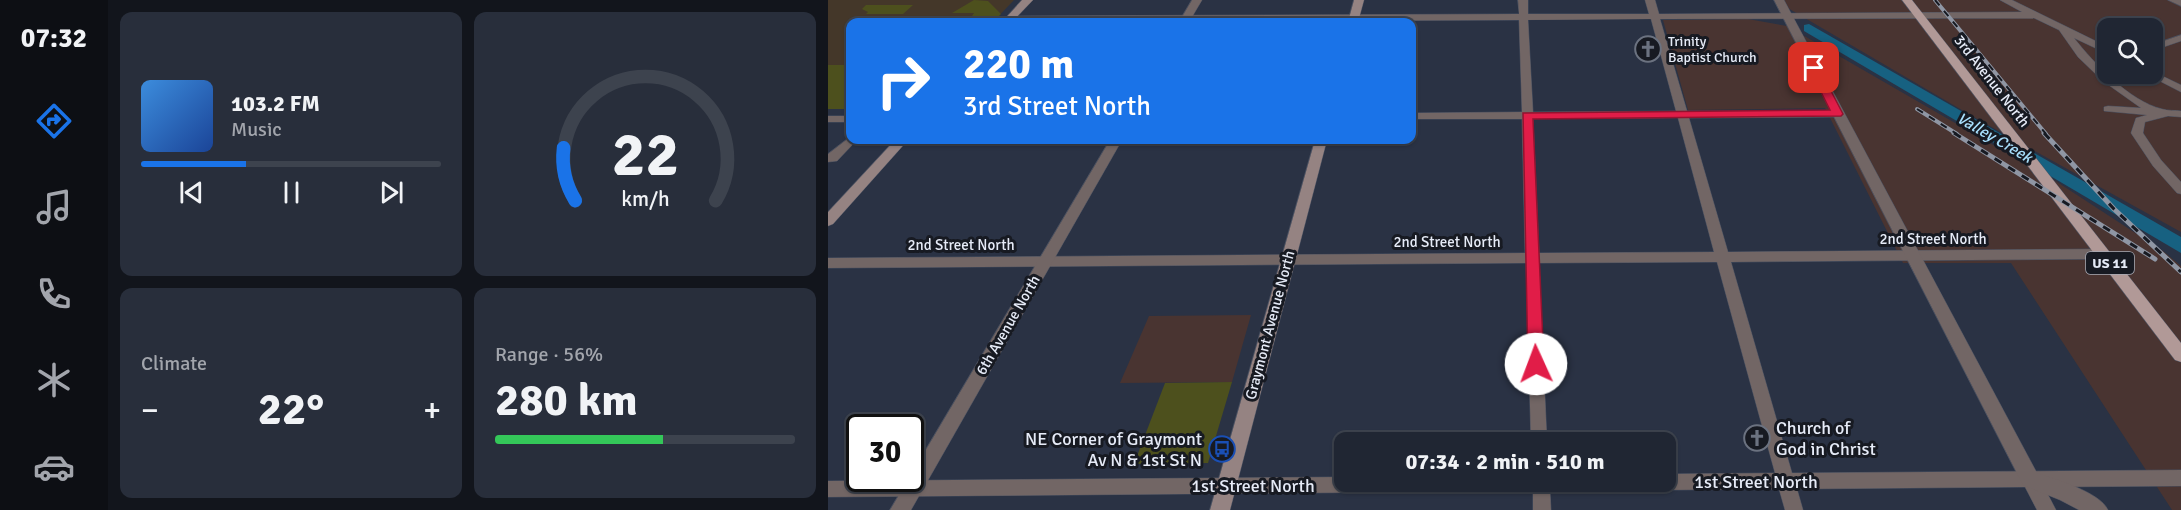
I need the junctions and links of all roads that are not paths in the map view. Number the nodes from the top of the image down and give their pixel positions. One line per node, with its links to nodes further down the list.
1 (1028, 0): 16 (main road)
2 (1197, 0): 17 (street)
3 (1359, 0): 18 (main road)
4 (1523, 0): 14 (street)
5 (1650, 0): 15 (street)
6 (1779, 0): 11 (street)
7 (1907, 0): 12 (main road, 3rd Avenue North / US 11)
8 (2005, 0): 13 (street)
9 (2173, 0): 10 (street)
10 (2181, 3)
11 (1787, 15): 12 (street); 15 (street); 28 (street)
12 (1918, 15): 13 (street); 42 (main road, 3rd Avenue North / US 11)
13 (2036, 15): 20 (street)
14 (1524, 16): 15 (street); 19 (street); 31 (street)
15 (1655, 16): 27 (street)
16 (1012, 18)
17 (1187, 18)
18 (1354, 18)
19 (1416, 19)
20 (2062, 28): 23 (street); 29 (street)
21 (2181, 38): 22 (street)
22 (2163, 44)
23 (2097, 46)
24 (2163, 80): 25 (street)
25 (2181, 89)
26 (2108, 110): 29 (street)
27 (1683, 114): 28 (street); 31 (street); 44 (street)
28 (1838, 114): 43 (street)
29 (2164, 114): 30 (street); 40 (street)
30 (2181, 114)
31 (1527, 115): 32 (street); 45 (street)
32 (1416, 116)
33 (846, 118): 34 (street)
34 (828, 119)
35 (847, 144): 39 (street)
36 (898, 144): 41 (main road)
37 (1114, 144): 47 (street, 6th Avenue North)
38 (1320, 144): 46 (main road, Graymont Avenue North)
39 (828, 158)
40 (2181, 190)
41 (828, 221)
42 (2103, 254): 43 (street, 2nd Street North); 49 (main road, 3rd Avenue North / US 11)
43 (1912, 255): 44 (street, 2nd Street North); 53 (street)
44 (1722, 257): 45 (street, 2nd Street North); 55 (street)
45 (1532, 258): 46 (street, 2nd Street North); 50 (street)
46 (1288, 260): 47 (street, 2nd Street North); 57 (main road, Graymont Avenue North)
47 (1045, 261): 48 (street, 2nd Street North); 51 (street, 6th Avenue North)
48 (828, 263)
49 (2181, 355)
50 (1539, 432)
51 (924, 468)
52 (2181, 478): 53 (street, 1st Street North)
53 (2031, 479): 55 (street, 1st Street North); 67 (street); 68 (street)
54 (1676, 481): 55 (street, 1st Street North)
55 (1786, 481): 66 (street)
56 (1334, 485): 57 (street, 1st Street North)
57 (1226, 486): 58 (street, 1st Street North); 64 (main road, Graymont Avenue North)
58 (924, 488)
59 (828, 489): 60 (street, 1st Street North)
60 (846, 489)
61 (910, 492): 63 (street, 6th Avenue North)
62 (1541, 492): 65 (street)
63 (900, 510)
64 (1220, 510)
65 (1542, 510)
66 (1794, 510)
67 (2047, 510)
68 (2098, 510)

